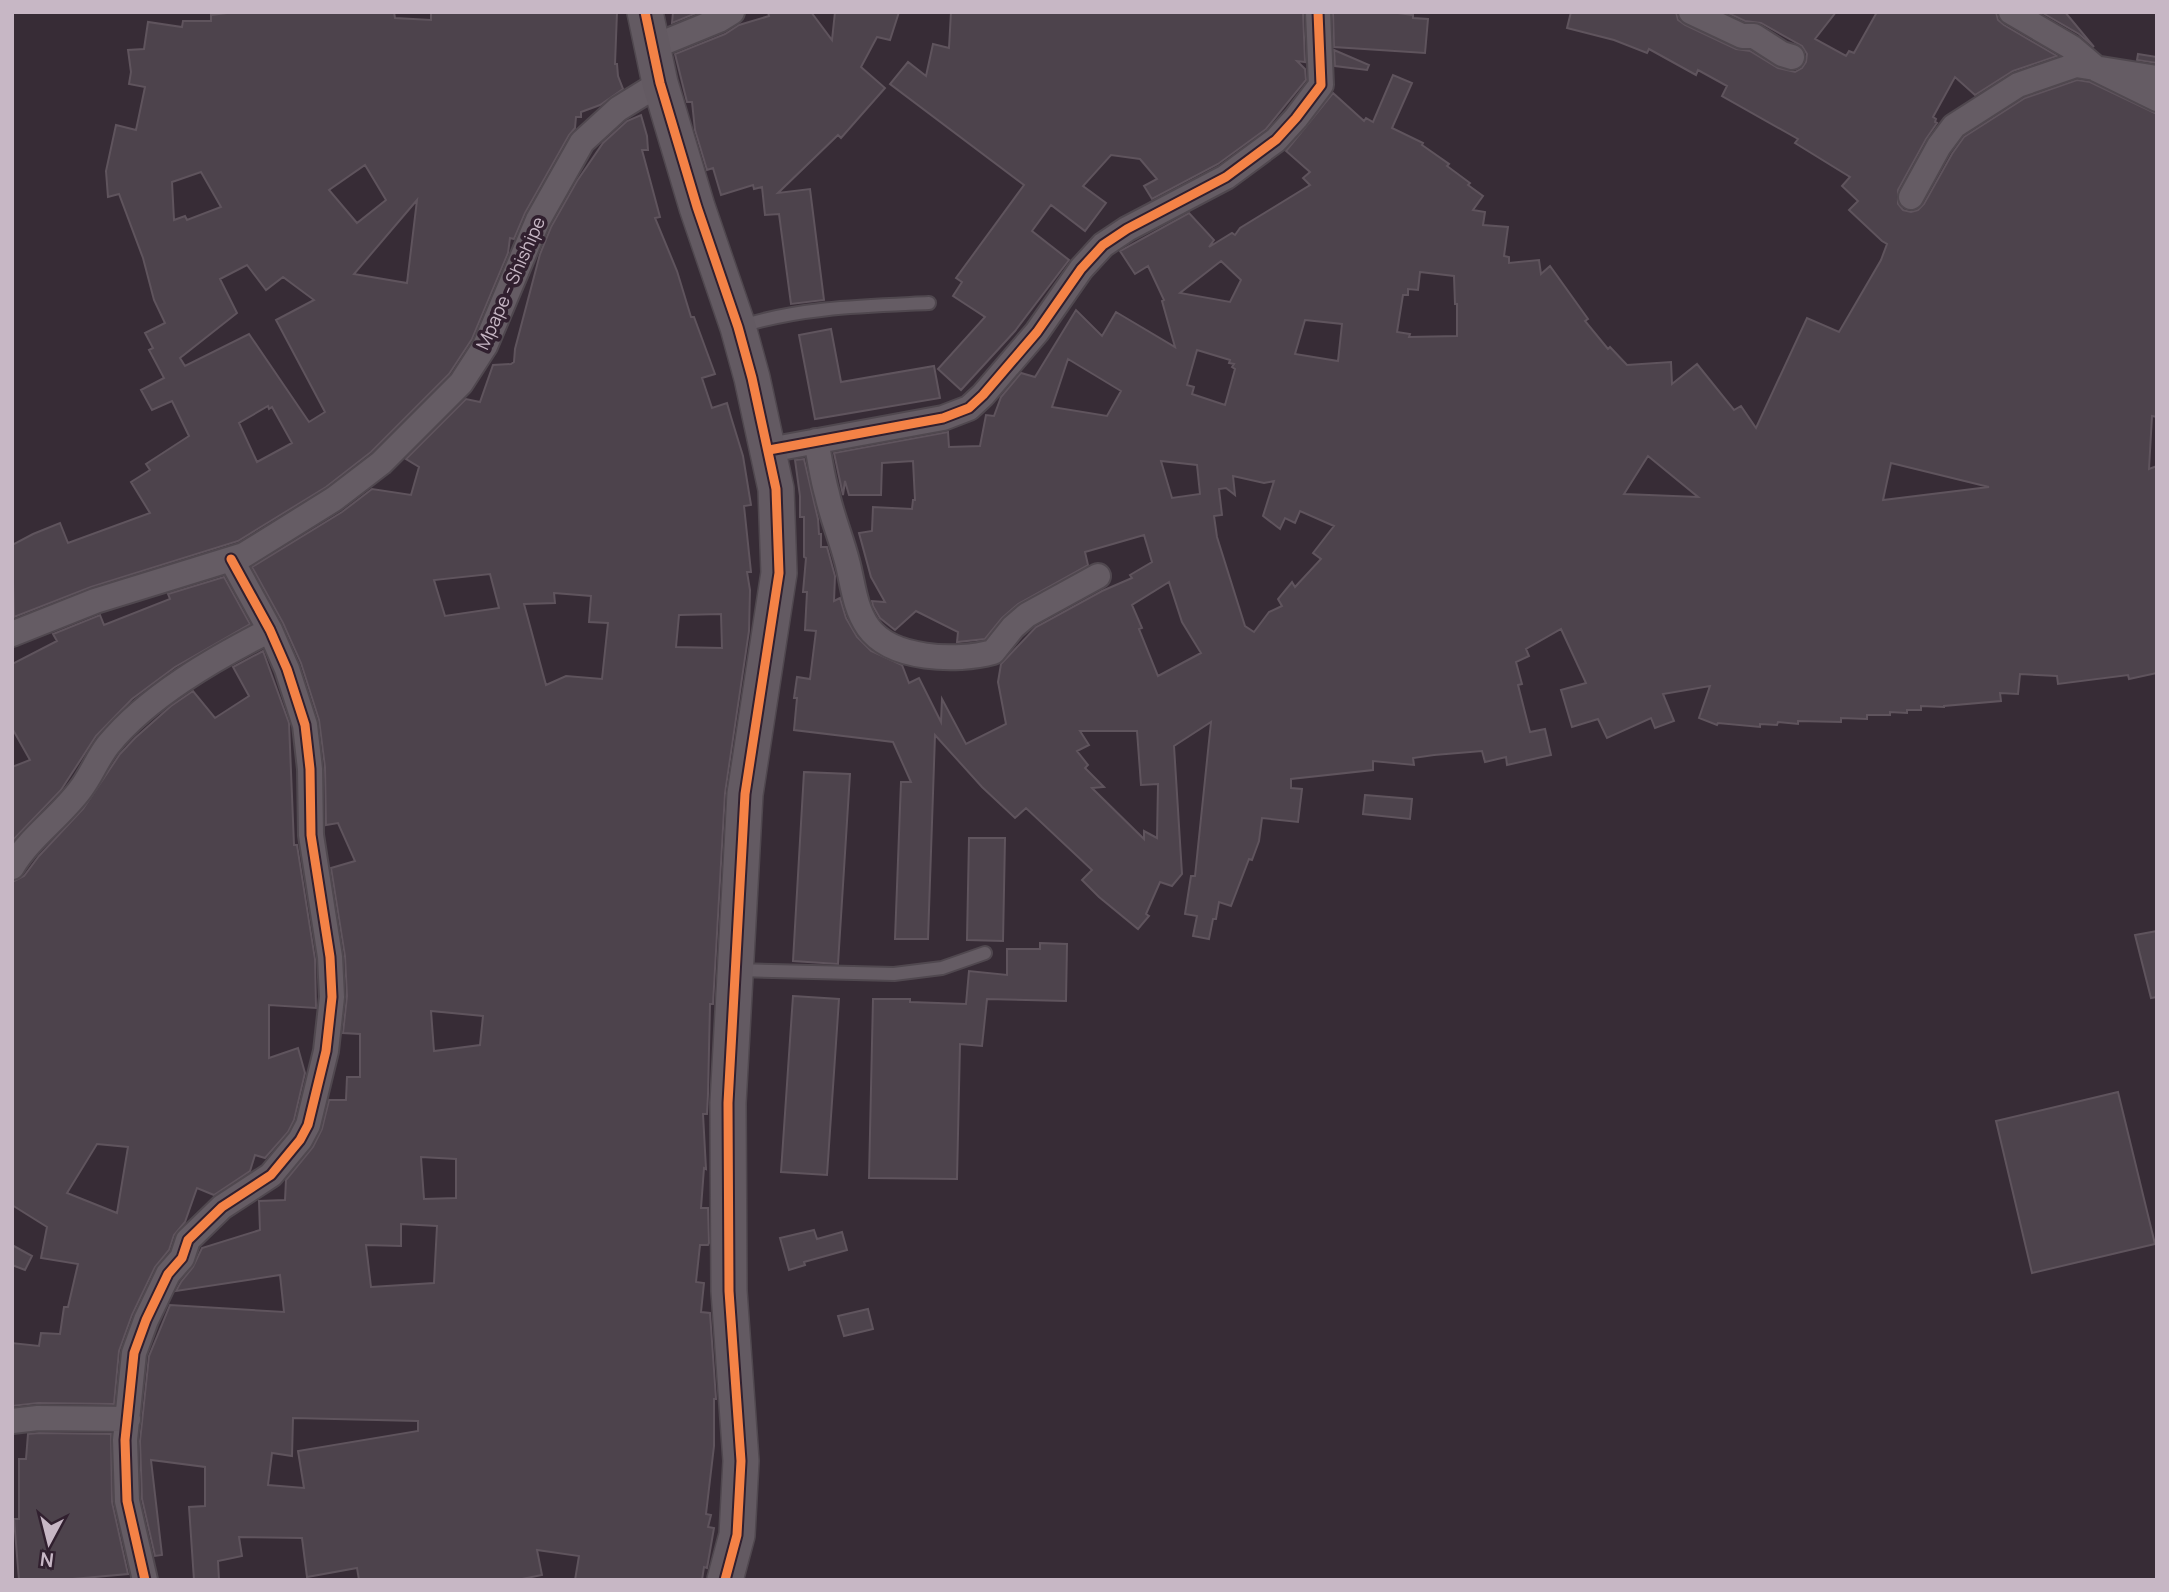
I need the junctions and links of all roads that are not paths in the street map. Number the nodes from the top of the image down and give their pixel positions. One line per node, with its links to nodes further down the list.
1 (645, 12): 6 (street)
2 (732, 12): 6 (street)
3 (1318, 12): 15 (street)
4 (1691, 12): 7 (street)
5 (2011, 12): 8 (street)
6 (653, 47): 10 (street)
7 (1791, 57)
8 (2098, 70): 9 (street); 11 (street); 12 (street)
9 (2157, 78)
10 (660, 83): 14 (street); 17 (street, Mpape - Shishipe)
11 (2157, 99)
12 (1911, 197)
13 (929, 303): 14 (lane)
14 (738, 327): 16 (street)
15 (816, 441): 16 (street); 18 (street)
16 (769, 450): 23 (street)
17 (231, 559): 19 (street); 20 (street, Mpape - Shishipe)
18 (1098, 576)
19 (270, 630): 21 (street); 24 (street)
20 (12, 634)
21 (12, 867)
22 (985, 953): 23 (lane)
23 (735, 970): 27 (street)
24 (128, 1419): 25 (street); 26 (street)
25 (12, 1421)
26 (145, 1580)
27 (725, 1580)

